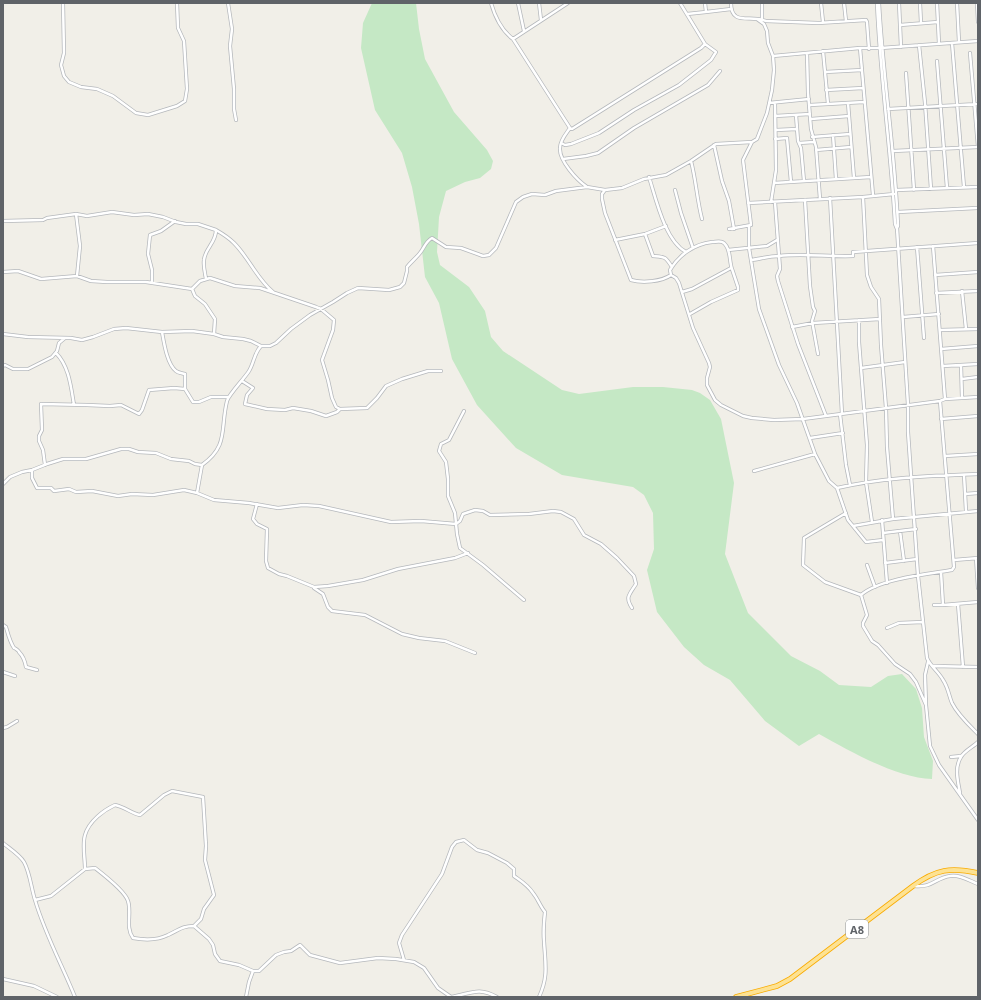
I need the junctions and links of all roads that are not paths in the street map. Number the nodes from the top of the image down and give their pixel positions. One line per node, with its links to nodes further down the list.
1 (63, 3): 2 (street)
2 (177, 3)
3 (228, 3): 73 (street)
4 (491, 3): 34 (street)
5 (518, 3): 33 (street)
6 (539, 3): 24 (street)
7 (568, 3): 24 (street)
8 (680, 3): 22 (street)
9 (705, 3): 21 (street)
10 (731, 3): 20 (street)
11 (762, 3): 25 (street)
12 (821, 3): 27 (street)
13 (844, 3): 26 (street)
14 (878, 3): 44 (street)
15 (899, 3): 32 (street)
16 (920, 3): 31 (street)
17 (937, 3): 28 (street)
18 (957, 3): 36 (street)
19 (977, 3): 29 (street)
20 (731, 9): 21 (street); 23 (street)
21 (706, 12): 22 (street)
22 (687, 14): 38 (street)
23 (757, 19): 25 (street); 30 (street)
24 (541, 20): 33 (street)
25 (762, 20): 30 (street)
26 (846, 21): 27 (street); 43 (street)
27 (823, 22): 30 (street)
28 (938, 22): 31 (street); 39 (street)
29 (978, 22)
30 (765, 23): 48 (street)
31 (921, 23): 32 (street)
32 (900, 25): 41 (street)
33 (524, 31): 34 (street)
34 (513, 39): 75 (street)
35 (978, 41): 36 (street)
36 (959, 42): 37 (street)
37 (952, 43): 39 (street); 64 (street)
38 (705, 44): 75 (street); 84 (street)
39 (939, 44): 40 (street)
40 (919, 45): 41 (street); 66 (street)
41 (901, 47): 44 (street)
42 (860, 48): 43 (street); 45 (street); 51 (street)
43 (869, 48): 44 (street)
44 (880, 48): 68 (street); 115 (street)
45 (823, 51): 46 (street); 52 (street)
46 (807, 53): 48 (street); 56 (street)
47 (970, 53): 62 (street)
48 (773, 56): 57 (street)
49 (938, 61): 65 (street)
50 (720, 70): 96 (street)
51 (862, 70): 52 (street); 54 (street)
52 (825, 72): 55 (street)
53 (906, 73): 67 (street)
54 (863, 88): 55 (street); 58 (street)
55 (826, 90): 61 (street)
56 (809, 99): 59 (street); 63 (street)
57 (769, 102): 59 (street); 82 (street)
58 (864, 102): 60 (street); 99 (street)
59 (774, 103): 71 (street)
60 (848, 103): 61 (street); 72 (street)
61 (828, 104): 63 (street)
62 (976, 104): 64 (street); 88 (street)
63 (810, 105): 69 (street)
64 (958, 105): 65 (street); 89 (street)
65 (941, 106): 66 (street); 91 (street)
66 (925, 107): 67 (street); 94 (street)
67 (908, 108): 68 (street); 93 (street)
68 (888, 109): 95 (street)
69 (810, 114): 70 (street); 74 (street)
70 (796, 115): 71 (street); 76 (street)
71 (775, 116): 77 (street)
72 (849, 116): 74 (street); 78 (street)
73 (236, 120)
74 (810, 120): 80 (street)
75 (570, 128): 84 (street)
76 (797, 129): 77 (street); 85 (street)
77 (776, 130): 81 (street)
78 (850, 134): 79 (street); 87 (street)
79 (833, 135): 80 (street); 90 (street)
80 (812, 137): 83 (street)
81 (775, 139): 104 (street); 105 (street)
82 (752, 142): 86 (street); 122 (street)
83 (814, 142): 85 (street); 92 (street)
84 (561, 143): 96 (street)
85 (799, 143): 103 (street)
86 (714, 145): 97 (street); 131 (street)
87 (852, 147): 90 (street); 100 (street)
88 (978, 147): 89 (street)
89 (961, 148): 91 (street); 109 (street)
90 (834, 149): 92 (street); 101 (street)
91 (944, 149): 94 (street); 108 (street)
92 (816, 150): 102 (street)
93 (911, 150): 94 (street); 95 (street); 114 (street)
94 (928, 150): 110 (street)
95 (893, 151): 113 (street)
96 (563, 159): 106 (street)
97 (691, 161): 98 (street); 126 (street)
98 (649, 177): 111 (street); 129 (street)
99 (871, 177): 100 (street); 116 (street)
100 (854, 178): 101 (street)
101 (836, 179): 102 (street)
102 (819, 180): 103 (street); 119 (street)
103 (804, 181): 104 (street)
104 (791, 182): 105 (street)
105 (774, 183): 121 (street)
106 (587, 187): 111 (street); 166 (street)
107 (978, 187): 109 (street)
108 (947, 188): 109 (street); 110 (street)
109 (964, 188)
110 (931, 189): 114 (street)
111 (605, 190): 136 (street)
112 (675, 190): 141 (street)
113 (896, 190): 114 (street); 124 (street)
114 (914, 190)
115 (894, 194): 116 (street); 132 (street)
116 (873, 195): 117 (street)
117 (863, 197): 118 (street); 145 (street)
118 (830, 198): 119 (street); 149 (street)
119 (820, 199): 120 (street)
120 (805, 200): 121 (street); 147 (street)
121 (773, 202): 122 (street); 137 (street)
122 (748, 203): 130 (street)
123 (977, 208): 124 (street)
124 (898, 212): 132 (street)
125 (76, 214): 127 (street); 128 (street); 157 (street)
126 (702, 219)
127 (3, 221)
128 (175, 221): 134 (street); 159 (street)
129 (666, 226): 135 (street); 146 (street)
130 (749, 226): 131 (street); 142 (street)
131 (734, 228): 133 (street)
132 (897, 228): 143 (street)
133 (729, 229)
134 (216, 230): 158 (street); 165 (street)
135 (645, 234): 136 (street); 151 (street)
136 (615, 240): 155 (street)
137 (778, 240): 142 (street); 148 (street)
138 (978, 243): 139 (street)
139 (933, 246): 140 (street); 156 (street)
140 (917, 247): 143 (street); 169 (street)
141 (693, 248): 144 (street); 146 (street)
142 (749, 248): 144 (street); 150 (street)
143 (899, 248): 145 (street); 170 (street)
144 (728, 250): 152 (street)
145 (866, 251): 149 (street); 171 (street)
146 (687, 252): 151 (street)
147 (809, 255): 148 (street); 149 (street); 174 (street)
148 (778, 256): 150 (street); 175 (street)
149 (833, 257): 173 (street)
150 (751, 260): 215 (street)
151 (672, 267): 155 (street)
152 (732, 268): 162 (street); 167 (street)
153 (3, 272): 157 (street)
154 (978, 272): 156 (street)
155 (671, 275): 162 (street)
156 (935, 275): 164 (street)
157 (77, 276): 159 (street)
158 (206, 279): 160 (street); 165 (street)
159 (152, 283): 160 (street)
160 (192, 289): 181 (street)
161 (978, 291): 163 (street)
162 (682, 292): 167 (street)
163 (962, 292): 164 (street); 176 (street)
164 (936, 293): 168 (street)
165 (275, 294): 166 (street)
166 (321, 309): 184 (street); 209 (street)
167 (690, 314): 215 (street)
168 (939, 314): 169 (street); 178 (street)
169 (922, 315): 170 (street); 183 (street)
170 (903, 317): 189 (street)
171 (880, 319): 172 (street); 191 (street)
172 (859, 320): 173 (street); 195 (street)
173 (837, 322): 174 (street); 212 (street)
174 (813, 323): 175 (street); 188 (street)
175 (792, 327): 213 (street)
176 (966, 329): 177 (street); 178 (street)
177 (978, 329)
178 (940, 330): 186 (street)
179 (162, 332): 181 (street); 182 (street); 200 (street)
180 (3, 334): 182 (street)
181 (214, 334): 184 (street)
182 (65, 337): 187 (street)
183 (924, 338)
184 (261, 346): 199 (street)
185 (978, 346): 186 (street)
186 (942, 349): 194 (street)
187 (56, 353): 193 (street); 206 (street)
188 (818, 354)
189 (905, 362): 191 (street); 207 (street)
190 (978, 364): 192 (street)
191 (882, 365): 195 (street); 208 (street)
192 (961, 365): 194 (street); 198 (street)
193 (3, 366)
194 (943, 366): 204 (street)
195 (861, 368): 211 (street)
196 (441, 371): 209 (street)
197 (978, 377): 198 (street)
198 (962, 379): 203 (street)
199 (242, 380): 201 (street); 209 (street)
200 (185, 389): 201 (street); 206 (street)
201 (229, 397): 223 (street)
202 (978, 397): 203 (street)
203 (962, 398): 204 (street)
204 (945, 399): 205 (street)
205 (940, 401): 207 (street); 216 (street)
206 (74, 405): 222 (street)
207 (908, 405): 208 (street); 229 (street)
208 (886, 408): 211 (street); 230 (street)
209 (340, 409)
210 (464, 411): 247 (street)
211 (865, 411): 212 (street); 231 (street)
212 (841, 414): 213 (street); 217 (street)
213 (826, 416): 215 (street)
214 (978, 416): 216 (street)
215 (803, 419): 218 (street)
216 (941, 419): 221 (street)
217 (843, 433): 218 (street); 233 (street)
218 (810, 438): 219 (street)
219 (815, 454): 225 (street); 234 (street)
220 (978, 454): 221 (street)
221 (944, 456): 227 (street)
222 (45, 465): 223 (street); 224 (street)
223 (202, 465): 235 (street)
224 (32, 470): 232 (street); 235 (street)
225 (754, 471)
226 (978, 474): 228 (street)
227 (946, 475): 228 (street); 229 (street); 241 (street)
228 (964, 475): 237 (street)
229 (911, 478): 230 (street); 243 (street)
230 (890, 479): 231 (street); 244 (street)
231 (866, 482): 233 (street); 246 (street)
232 (3, 484)
233 (850, 485): 234 (street)
234 (837, 488): 242 (street)
235 (197, 493): 238 (street)
236 (978, 493): 237 (street)
237 (965, 494): 240 (street)
238 (257, 504): 247 (street); 265 (street)
239 (978, 510): 240 (street)
240 (966, 511): 241 (street)
241 (949, 512): 243 (street); 256 (street)
242 (846, 513): 248 (street); 268 (street)
243 (915, 516): 244 (street); 249 (street)
244 (893, 519): 245 (street)
245 (882, 520): 246 (street); 251 (street)
246 (872, 522): 248 (street)
247 (456, 524): 253 (street); 274 (street)
248 (853, 526): 252 (street)
249 (916, 529): 250 (street); 255 (street)
250 (900, 531): 251 (street); 257 (street)
251 (883, 533): 252 (street)
252 (883, 540): 258 (street)
253 (468, 553): 265 (street); 269 (street)
254 (977, 558): 256 (street); 267 (street)
255 (917, 559): 257 (street); 263 (street)
256 (954, 560): 262 (street)
257 (904, 561): 258 (street)
258 (885, 563): 264 (street)
259 (867, 565): 261 (street)
260 (874, 571): 261 (street)
261 (870, 572): 266 (street)
262 (940, 572): 263 (street); 273 (street)
263 (918, 576): 264 (street); 275 (street)
264 (887, 583): 266 (street)
265 (314, 587): 278 (street)
266 (876, 587): 268 (street)
267 (978, 588)
268 (860, 595): 286 (street)
269 (524, 600)
270 (978, 602): 271 (street)
271 (958, 604): 273 (street); 281 (street)
272 (934, 605): 273 (street)
273 (943, 605)
274 (632, 608)
275 (923, 622): 277 (street); 279 (street)
276 (3, 625): 283 (street)
277 (887, 628)
278 (475, 653)
279 (928, 662): 280 (street); 286 (street)
280 (933, 666): 281 (street); 289 (street)
281 (963, 667): 282 (street)
282 (978, 667)
283 (37, 670)
284 (3, 672): 285 (street)
285 (15, 676)
286 (926, 705): 293 (street)
287 (17, 721): 288 (street)
288 (3, 728)
289 (978, 734)
290 (978, 742): 291 (street)
291 (961, 756): 292 (street); 293 (street)
292 (951, 757)
293 (961, 794): 294 (street)
294 (978, 820)
295 (3, 843): 300 (street)
296 (85, 869): 300 (street); 301 (street); 301 (street)
297 (978, 873): 299 (highway, A8)
298 (978, 884): 299 (street)
299 (913, 886): 310 (highway, A8)
300 (35, 900): 306 (street)
301 (194, 926): 303 (street)
302 (404, 960): 303 (street); 308 (street); 309 (street)
303 (253, 971): 307 (street)
304 (3, 979): 305 (street)
305 (57, 997)
306 (75, 997)
307 (246, 997)
308 (497, 997)
309 (539, 997)
310 (736, 997)

